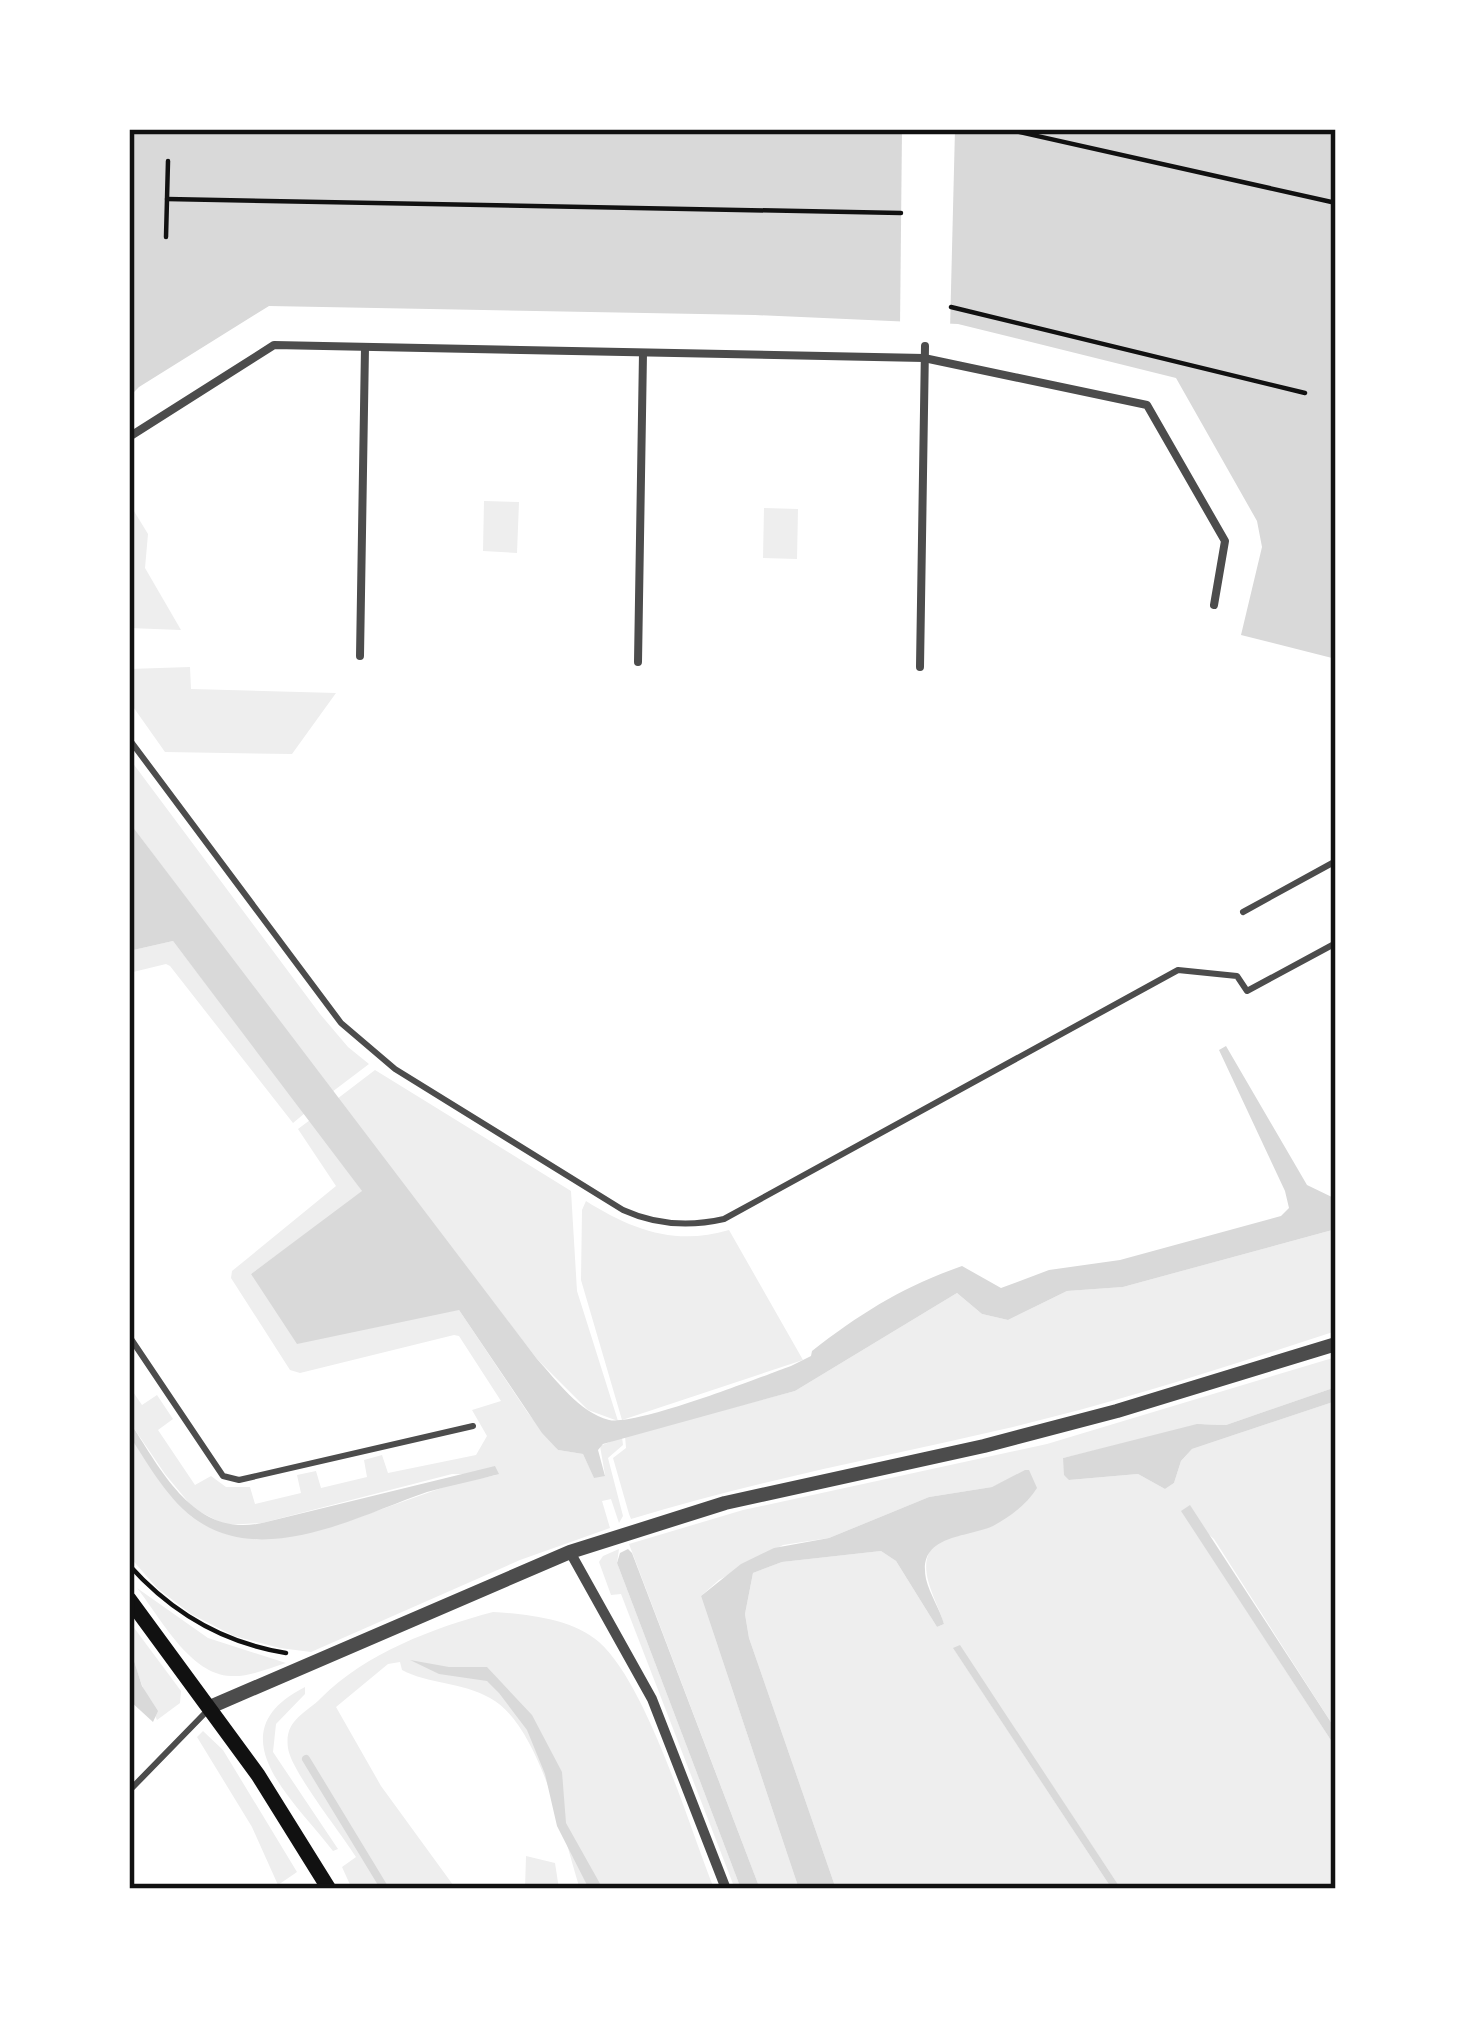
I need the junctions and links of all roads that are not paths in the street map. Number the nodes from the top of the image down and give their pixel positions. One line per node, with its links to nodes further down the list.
1 (365, 347): 3 (street); 4 (street); 6 (street)
2 (925, 352): 3 (street); 5 (street); 8 (street)
3 (643, 353): 7 (street)
4 (129, 437)
5 (1214, 605)
6 (360, 656)
7 (638, 662)
8 (920, 668)
9 (129, 739): 12 (lane)
10 (1336, 861): 11 (lane)
11 (1243, 912)
12 (1336, 943)
13 (129, 1336): 15 (lane)
14 (1336, 1344): 16 (street)
15 (473, 1426)
16 (570, 1552): 18 (street); 21 (street)
17 (129, 1599): 18 (main road)
18 (210, 1707): 19 (lane); 20 (main road)
19 (129, 1791)
20 (329, 1889)
21 (726, 1889)

